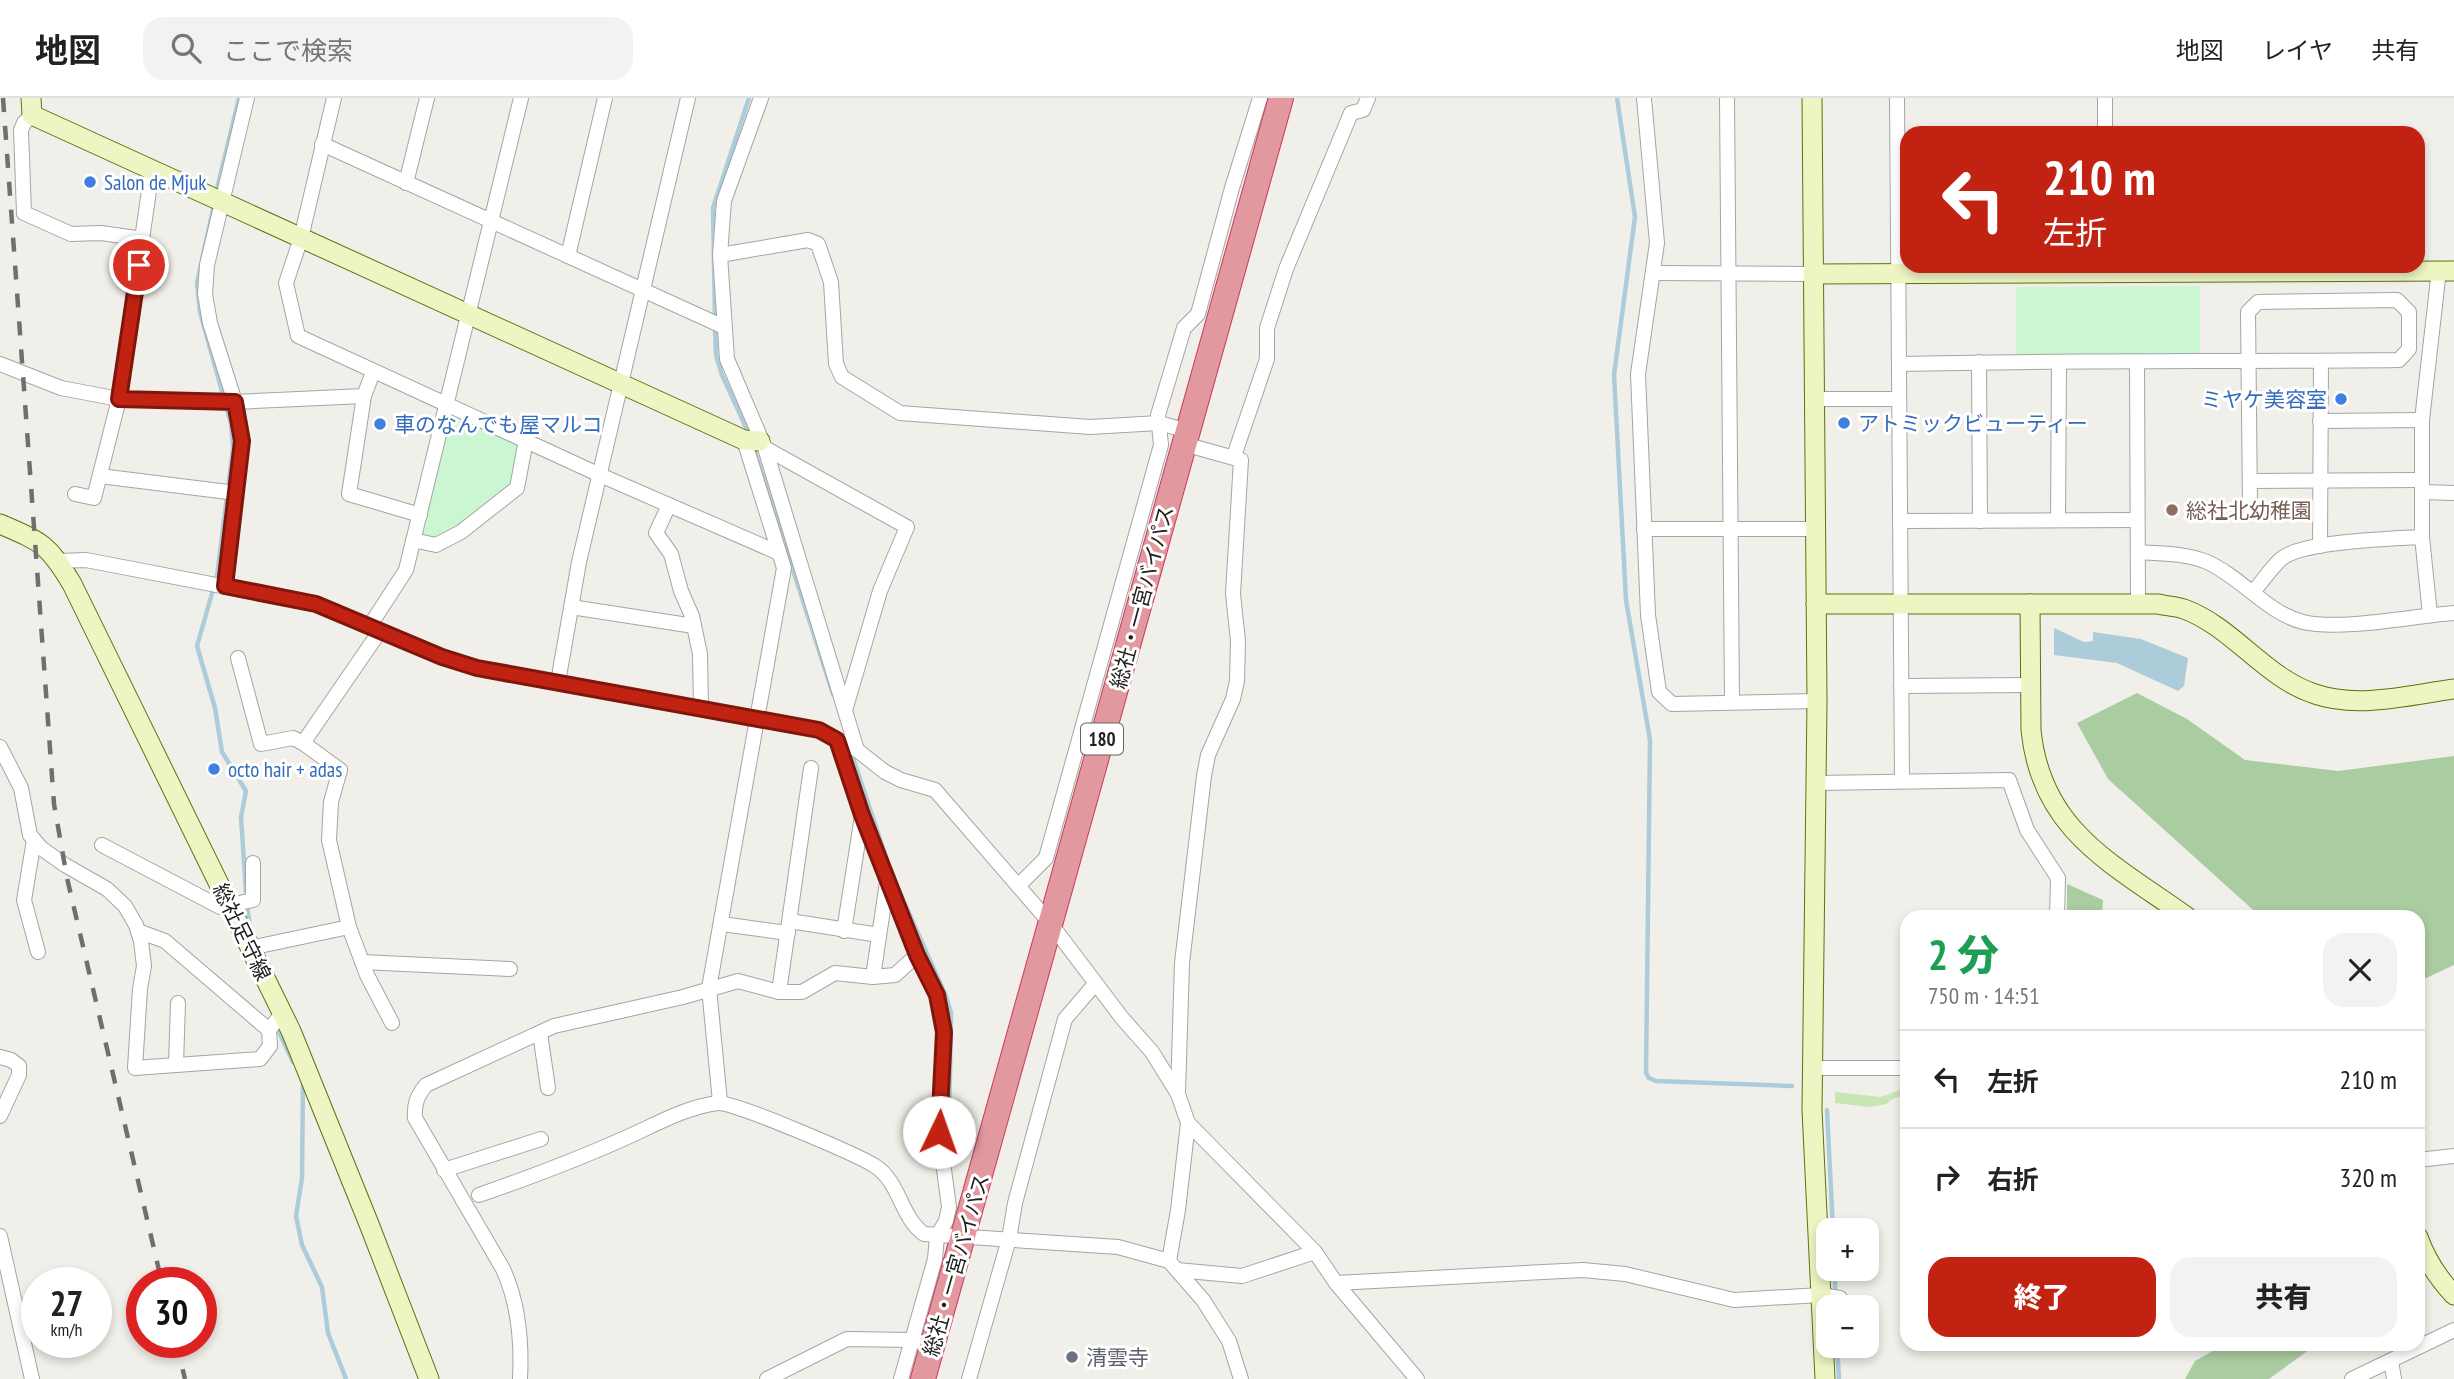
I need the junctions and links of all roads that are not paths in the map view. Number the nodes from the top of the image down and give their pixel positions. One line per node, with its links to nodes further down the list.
1 (247, 98): 22 (street)
2 (334, 98): 19 (street)
3 (427, 98): 21 (street)
4 (521, 98): 23 (street)
5 (605, 98): 27 (street)
6 (688, 98): 36 (street)
7 (761, 98): 28 (street)
8 (1260, 98): 56 (street)
9 (1280, 98): 57 (highway, 総社・一宮バイパス / 180)
10 (1368, 98): 60 (street)
11 (1643, 98): 31 (street)
12 (1727, 98): 35 (street)
13 (1812, 98): 33 (street)
14 (1897, 98): 17 (street)
15 (2105, 98): 18 (street)
16 (32, 107): 20 (street); 25 (street)
17 (1900, 126)
18 (2105, 126)
19 (322, 144): 21 (street); 24 (street)
20 (152, 170): 22 (street); 25 (street)
21 (406, 183): 23 (street)
22 (217, 199): 24 (street); 52 (street)
23 (491, 222): 27 (street); 37 (street)
24 (301, 238): 37 (street); 46 (street)
25 (143, 239): 49 (street)
26 (1900, 246): 34 (street)
27 (568, 256): 36 (street)
28 (720, 256): 38 (street); 56 (street)
29 (2425, 271): 30 (street)
30 (2446, 271): 54 (street)
31 (1653, 273): 35 (street); 77 (street)
32 (1939, 273): 34 (street)
33 (1813, 274): 34 (street); 35 (street); 50 (street)
34 (1898, 274): 45 (street)
35 (1728, 275): 78 (street)
36 (643, 290): 38 (street); 47 (street)
37 (468, 314): 47 (street); 53 (street)
38 (717, 324): 59 (street)
39 (2249, 361): 40 (street); 40 (street); 43 (street); 63 (street)
40 (2321, 361): 55 (street)
41 (1979, 362): 42 (street); 45 (street); 75 (street)
42 (2059, 362): 43 (street); 72 (street)
43 (2137, 362): 73 (street)
44 (0, 364): 49 (street)
45 (1899, 364): 51 (street)
46 (373, 372): 48 (street); 53 (street)
47 (621, 383): 59 (street); 61 (street)
48 (364, 396): 52 (street); 71 (street)
49 (119, 399): 52 (street); 62 (street)
50 (1814, 399): 51 (street); 79 (street)
51 (1899, 399): 74 (street)
52 (235, 402): 66 (street)
53 (448, 405): 58 (street); 71 (street)
54 (2422, 420): 55 (street); 65 (street)
55 (2320, 421): 64 (street)
56 (1159, 423): 57 (street); 118 (street)
57 (1186, 437): 60 (street); 123 (highway, 総社・一宮バイパス / 180)
58 (526, 440): 61 (street); 81 (street)
59 (754, 442): 84 (street); 104 (street); 104 (street)
60 (1234, 456): 148 (street)
61 (600, 475): 69 (street); 92 (street)
62 (100, 476): 66 (street); 68 (street)
63 (2250, 481): 64 (street); 70 (street)
64 (2320, 481): 65 (street); 82 (street)
65 (2422, 486): 67 (street); 80 (street)
66 (236, 493): 86 (street)
67 (2454, 493)
68 (75, 494)
69 (668, 505): 84 (street); 95 (street)
70 (2250, 507)
71 (420, 515): 81 (street)
72 (2058, 520): 73 (street); 75 (street)
73 (2137, 520): 83 (street)
74 (1900, 521): 75 (street); 88 (street)
75 (1980, 521)
76 (0, 524): 85 (street, 総社足守線)
77 (1644, 528): 78 (street); 103 (street)
78 (1731, 529): 79 (street); 103 (street)
79 (1815, 529): 90 (street)
80 (2422, 537): 82 (street); 94 (street)
81 (413, 540): 96 (street)
82 (2320, 546): 87 (street)
83 (2138, 552): 87 (street); 89 (street)
84 (779, 553): 106 (street)
85 (58, 561): 86 (street); 119 (street, 総社足守線)
86 (225, 586): 96 (street)
87 (2253, 592): 94 (street)
88 (1900, 603): 90 (street); 91 (street); 100 (street)
89 (2138, 603): 91 (street); 101 (street)
90 (1816, 604): 102 (street)
91 (2030, 604): 99 (street)
92 (571, 607): 95 (street); 98 (street)
93 (2454, 613): 94 (street)
94 (2430, 615)
95 (694, 626): 105 (street)
96 (374, 629): 98 (street); 107 (street)
97 (238, 658): 107 (street)
98 (558, 682): 105 (street)
99 (2030, 685): 100 (street); 121 (street)
100 (1901, 686): 111 (street)
101 (2454, 690)
102 (1817, 701): 103 (street); 112 (street)
103 (1732, 702)
104 (846, 707): 108 (street)
105 (701, 709): 106 (street)
106 (757, 719): 108 (street); 122 (street)
107 (303, 743): 124 (street)
108 (848, 745): 113 (street); 118 (street)
109 (0, 747): 114 (street)
110 (811, 768): 125 (street)
111 (1902, 780): 112 (street); 120 (street)
112 (1817, 782): 145 (street)
113 (862, 815): 117 (street); 126 (street)
114 (34, 840): 127 (street); 130 (street)
115 (102, 845): 119 (street)
116 (253, 863): 119 (street)
117 (887, 879): 128 (street); 131 (street)
118 (1018, 886): 123 (street)
119 (229, 905): 129 (street, 総社足守線)
120 (2057, 910)
121 (2177, 910)
122 (722, 924): 125 (street); 136 (street)
123 (1051, 924): 135 (street); 160 (highway, 総社・一宮バイパス / 180)
124 (349, 927): 129 (street); 132 (street)
125 (789, 927): 126 (street); 137 (street)
126 (844, 930): 128 (street)
127 (138, 931): 141 (street); 144 (street)
128 (879, 935): 134 (street)
129 (250, 948): 139 (street, 総社足守線)
130 (38, 952)
131 (917, 955): 134 (street); 159 (street)
132 (362, 962): 133 (street); 140 (street)
133 (510, 969)
134 (873, 977): 137 (street)
135 (1095, 984): 148 (street); 161 (street)
136 (709, 988): 137 (street); 142 (street); 149 (street)
137 (779, 992)
138 (178, 1003): 144 (street)
139 (282, 1013): 141 (street); 176 (street, 総社足守線)
140 (392, 1023)
141 (269, 1030): 144 (street)
142 (540, 1033): 147 (street); 156 (street)
143 (0, 1057): 150 (street)
144 (176, 1065)
145 (1813, 1068): 146 (street); 167 (street)
146 (1900, 1068)
147 (548, 1088)
148 (1178, 1094): 151 (street)
149 (720, 1102): 157 (street); 159 (street)
150 (0, 1116)
151 (1188, 1123): 162 (street); 164 (street)
152 (541, 1139): 156 (street)
153 (2454, 1149): 154 (street)
154 (2454, 1156): 155 (street)
155 (2425, 1159)
156 (444, 1170): 177 (street)
157 (479, 1195)
158 (0, 1236): 175 (street)
159 (937, 1236): 160 (street); 170 (street)
160 (964, 1237): 161 (street); 170 (highway, 総社・一宮バイパス / 180)
161 (1009, 1239): 164 (street); 181 (street)
162 (1315, 1252): 164 (street); 165 (street)
163 (2425, 1255): 166 (street)
164 (1173, 1265): 182 (street)
165 (1336, 1283): 168 (street); 183 (street)
166 (2454, 1294)
167 (1831, 1295)
168 (1816, 1297)
169 (2454, 1330): 171 (street)
170 (922, 1343): 178 (street); 179 (street); 180 (highway, 総社・一宮バイパス / 180)
171 (2425, 1344)
172 (2411, 1351): 174 (street)
173 (1827, 1358): 184 (street)
174 (2391, 1361): 185 (street); 186 (street)
175 (32, 1379)
176 (429, 1379)
177 (520, 1379)
178 (766, 1379)
179 (901, 1379)
180 (923, 1379)
181 (969, 1379)
182 (1241, 1379)
183 (1417, 1379)
184 (1825, 1379)
185 (2352, 1379)
186 (2394, 1379)

